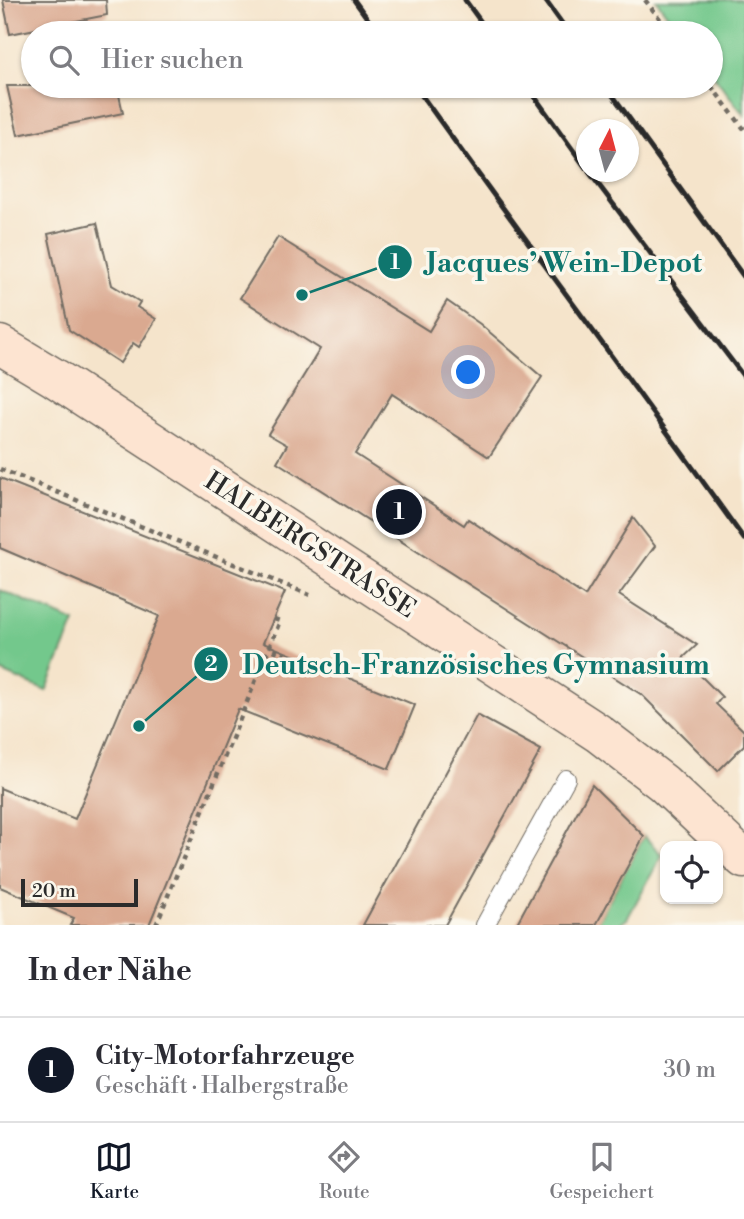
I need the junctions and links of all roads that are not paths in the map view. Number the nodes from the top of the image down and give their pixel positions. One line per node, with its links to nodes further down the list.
1 (0, 345): 3 (street, HALBERGSTRASSE)
2 (566, 779): 4 (lane)
3 (725, 847)
4 (485, 925)

